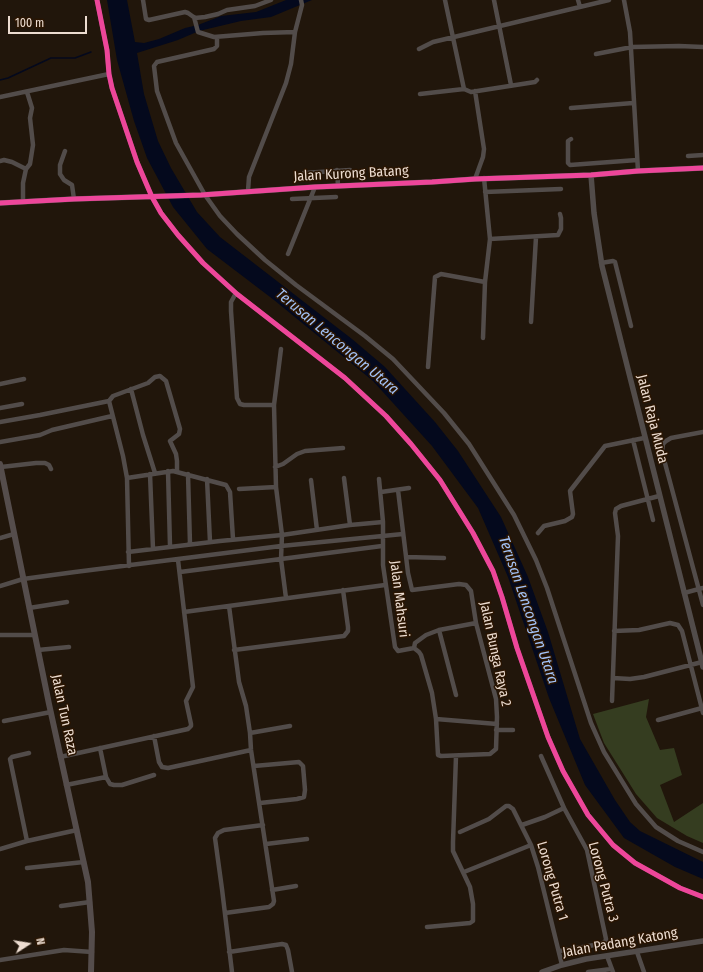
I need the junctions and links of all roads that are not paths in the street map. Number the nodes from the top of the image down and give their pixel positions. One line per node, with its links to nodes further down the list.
1 (97, 0): 20 (street)
2 (143, 0): 11 (street)
3 (270, 0): 11 (street)
4 (445, 0): 15 (street)
5 (494, 0): 12 (street)
6 (578, 0): 10 (street)
7 (609, 0): 10 (street)
8 (624, 0): 16 (street)
9 (302, 2): 13 (street)
10 (580, 7): 12 (street)
11 (194, 17): 14 (street)
12 (499, 26): 15 (street); 22 (street)
13 (295, 32): 14 (street); 48 (street)
14 (217, 37): 50 (street)
15 (453, 37): 18 (street); 23 (street)
16 (632, 47): 17 (street); 19 (street); 28 (street)
17 (703, 47)
18 (419, 49)
19 (596, 54)
20 (109, 74): 25 (street); 51 (street)
21 (537, 80): 22 (street)
22 (511, 85): 24 (street)
23 (464, 89): 24 (street); 26 (street)
24 (475, 91): 44 (street)
25 (28, 92): 27 (street); 37 (street)
26 (420, 94)
27 (0, 97)
28 (634, 103): 29 (street); 34 (street)
29 (571, 108)
30 (570, 139): 34 (street)
31 (65, 151): 54 (street)
32 (703, 155): 33 (street)
33 (688, 156)
34 (637, 160): 40 (street)
35 (0, 161): 37 (street)
36 (703, 168): 40 (street, Jalan Kurong Batang)
37 (26, 169): 56 (street)
38 (337, 170): 39 (street); 41 (street); 45 (street)
39 (350, 170)
40 (638, 171): 42 (street, Jalan Kurong Batang)
41 (304, 173)
42 (591, 175): 43 (street, Jalan Kurong Batang); 62 (street, Jalan Raja Muda)
43 (484, 178): 44 (street, Jalan Kurong Batang); 49 (street)
44 (476, 179): 45 (street, Jalan Kurong Batang)
45 (338, 186): 46 (street, Jalan Kurong Batang)
46 (315, 187): 48 (street, Jalan Kurong Batang); 53 (street)
47 (560, 189): 49 (street)
48 (248, 191): 50 (street, Jalan Kurong Batang)
49 (485, 192): 60 (street)
50 (203, 195): 51 (street, Jalan Kurong Batang); 186 (street)
51 (152, 197): 54 (street, Jalan Kurong Batang); 64 (street)
52 (336, 197): 53 (street)
53 (310, 198): 55 (street); 61 (street)
54 (74, 199): 56 (street, Jalan Kurong Batang)
55 (292, 199)
56 (23, 201): 57 (street, Jalan Kurong Batang)
57 (0, 203)
58 (560, 214): 59 (street)
59 (536, 236): 60 (street); 65 (street)
60 (490, 239): 63 (street)
61 (288, 254)
62 (601, 263): 66 (street); 80 (street, Jalan Raja Muda)
63 (485, 282): 67 (street); 69 (street)
64 (236, 293): 75 (street); 192 (street)
65 (531, 322)
66 (630, 326)
67 (483, 338)
68 (281, 349): 75 (street)
69 (428, 367)
70 (24, 379): 71 (street)
71 (0, 384)
72 (131, 389): 73 (street); 88 (street); 89 (street)
73 (109, 401): 77 (street); 78 (street)
74 (22, 404): 76 (street)
75 (274, 405): 85 (street)
76 (0, 408)
77 (112, 416): 82 (street); 92 (street)
78 (0, 422)
79 (703, 432): 131 (street)
80 (644, 438): 81 (street); 102 (street, Jalan Raja Muda)
81 (633, 440): 103 (street); 108 (street)
82 (0, 442)
83 (343, 448): 85 (street)
84 (0, 466): 86 (street); 109 (main road, Jalan Tun Raza)
85 (275, 467): 97 (street)
86 (51, 469)
87 (168, 471): 88 (street); 89 (street); 117 (street)
88 (176, 472): 91 (street)
89 (155, 473): 90 (street)
90 (150, 474): 92 (street); 120 (street)
91 (188, 474): 94 (street); 116 (street)
92 (127, 478): 121 (street)
93 (344, 478): 106 (street)
94 (207, 479): 114 (street); 115 (street)
95 (379, 479): 101 (street, Jalan Mahsuri)
96 (311, 480): 107 (street)
97 (276, 487): 99 (street); 111 (street)
98 (409, 488): 100 (street)
99 (239, 489)
100 (398, 490): 101 (street); 110 (street)
101 (381, 492): 105 (street, Jalan Mahsuri)
102 (659, 496): 103 (street); 133 (street, Jalan Raja Muda)
103 (647, 499): 104 (street); 142 (street)
104 (653, 520)
105 (383, 522): 106 (street); 112 (street, Jalan Mahsuri)
106 (350, 525): 107 (street)
107 (317, 530): 111 (street)
108 (538, 532)
109 (14, 534): 113 (street); 128 (main road, Jalan Tun Raza)
110 (403, 534): 112 (street); 122 (street)
111 (282, 535): 114 (street); 118 (street)
112 (382, 537): 118 (street); 119 (street, Jalan Mahsuri)
113 (0, 538)
114 (233, 539): 115 (street)
115 (210, 542): 116 (street)
116 (190, 544): 117 (street)
117 (170, 546): 120 (street)
118 (281, 546): 124 (street); 125 (street)
119 (382, 546): 124 (street); 129 (street, Jalan Mahsuri)
120 (153, 549): 121 (street)
121 (128, 552): 126 (street)
122 (406, 557): 123 (street); 140 (street, Jalan Bunga Raya 2)
123 (444, 558)
124 (281, 559): 127 (street); 134 (street)
125 (178, 560): 126 (street); 127 (street)
126 (129, 566): 128 (street)
127 (180, 572): 139 (street)
128 (23, 579): 130 (street); 138 (main road, Jalan Tun Raza)
129 (385, 585): 132 (street); 146 (street, Jalan Mahsuri)
130 (0, 586)
131 (701, 589): 133 (street); 136 (street)
132 (343, 590): 134 (street); 148 (street)
133 (684, 594): 150 (street, Jalan Raja Muda)
134 (286, 598): 137 (street)
135 (67, 602): 138 (street)
136 (703, 605)
137 (230, 606): 139 (street); 148 (street)
138 (29, 608): 144 (main road, Jalan Tun Raza)
139 (184, 612): 164 (street)
140 (476, 623): 141 (street); 159 (street, Jalan Bunga Raya 2)
141 (439, 630): 146 (street); 152 (street)
142 (614, 631): 149 (street); 151 (street)
143 (0, 635): 144 (street)
144 (34, 635): 147 (main road, Jalan Tun Raza)
145 (69, 647): 147 (street)
146 (412, 648): 156 (street)
147 (38, 650): 155 (main road, Jalan Tun Raza)
148 (234, 650): 163 (street)
149 (691, 665): 150 (street); 151 (street); 154 (street)
150 (702, 665)
151 (613, 678): 153 (street)
152 (456, 695)
153 (612, 701)
154 (702, 711): 157 (street)
155 (51, 712): 158 (street); 168 (main road, Jalan Tun Raza)
156 (436, 719): 159 (street); 169 (street, Jalan Bunga Raya 2)
157 (658, 720)
158 (4, 721)
159 (497, 724): 161 (street, Jalan Bunga Raya 2)
160 (290, 726): 163 (street)
161 (496, 730): 162 (street); 169 (street, Jalan Bunga Raya 2)
162 (513, 730)
163 (250, 733): 166 (street)
164 (154, 736): 165 (street); 166 (street)
165 (100, 748): 168 (street); 173 (street)
166 (251, 750): 171 (street)
167 (29, 753): 182 (street)
168 (60, 756): 174 (main road, Jalan Tun Raza)
169 (456, 756): 189 (street)
170 (541, 756): 176 (street, Lorong Putra 3)
171 (254, 766): 175 (street); 175 (street)
172 (154, 775): 173 (street)
173 (106, 777): 174 (street)
174 (66, 785): 179 (main road, Jalan Tun Raza)
175 (260, 803): 177 (street)
176 (564, 808): 178 (street); 198 (street, Lorong Putra 3)
177 (263, 825): 183 (street); 195 (street)
178 (522, 825): 180 (street, Lorong Putra 1); 184 (street, Lorong Putra 1)
179 (77, 830): 182 (street); 187 (main road, Jalan Tun Raza)
180 (460, 832)
181 (307, 839): 183 (street)
182 (27, 841): 185 (street)
183 (266, 844): 191 (street)
184 (531, 845): 189 (street); 198 (street, Lorong Putra 1)
185 (0, 849)
186 (703, 852)
187 (84, 862): 188 (street); 193 (main road, Jalan Tun Raza)
188 (27, 868)
189 (464, 872): 196 (street)
190 (296, 886): 191 (street)
191 (272, 890): 195 (street)
192 (703, 898)
193 (90, 902): 194 (street); 199 (main road, Jalan Tun Raza)
194 (61, 906)
195 (225, 913): 200 (street)
196 (427, 927)
197 (703, 941): 201 (street, Jalan Padang Katong)
198 (560, 951): 204 (street, Lorong Putra 1)
199 (92, 952): 203 (street); 206 (main road, Jalan Tun Raza)
200 (229, 952): 207 (street); 208 (street)
201 (638, 952): 202 (street, Jalan Padang Katong); 211 (street)
202 (607, 956): 204 (street, Jalan Padang Katong); 205 (street)
203 (0, 960)
204 (562, 965): 209 (street, Jalan Padang Katong)
205 (612, 970): 210 (street)
206 (91, 972)
207 (232, 972)
208 (292, 972)
209 (542, 972)
210 (588, 972)
211 (644, 972)

